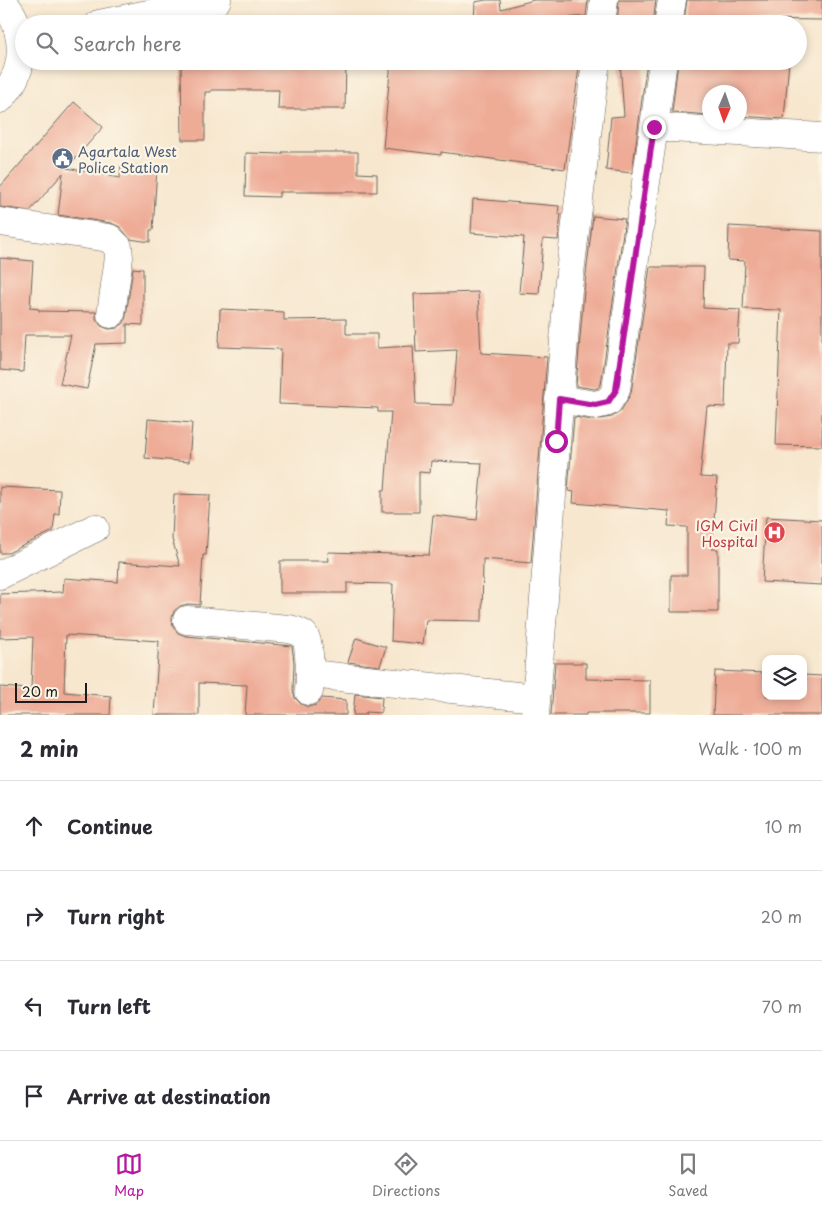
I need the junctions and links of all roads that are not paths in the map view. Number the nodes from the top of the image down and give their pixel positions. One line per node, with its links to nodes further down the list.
1 (0, 0): 8 (street)
2 (217, 0): 5 (street)
3 (604, 0): 6 (street)
4 (672, 0): 7 (street)
5 (143, 15)
6 (602, 15)
7 (670, 15)
8 (15, 20)
9 (17, 70): 12 (street)
10 (595, 70): 17 (street)
11 (662, 70): 13 (street)
12 (0, 99)
13 (654, 127): 14 (street); 17 (street)
14 (822, 137)
15 (0, 222): 16 (street)
16 (112, 314)
17 (559, 399): 21 (street)
18 (95, 528): 19 (street)
19 (0, 575)
20 (187, 620): 21 (street)
21 (535, 707)

